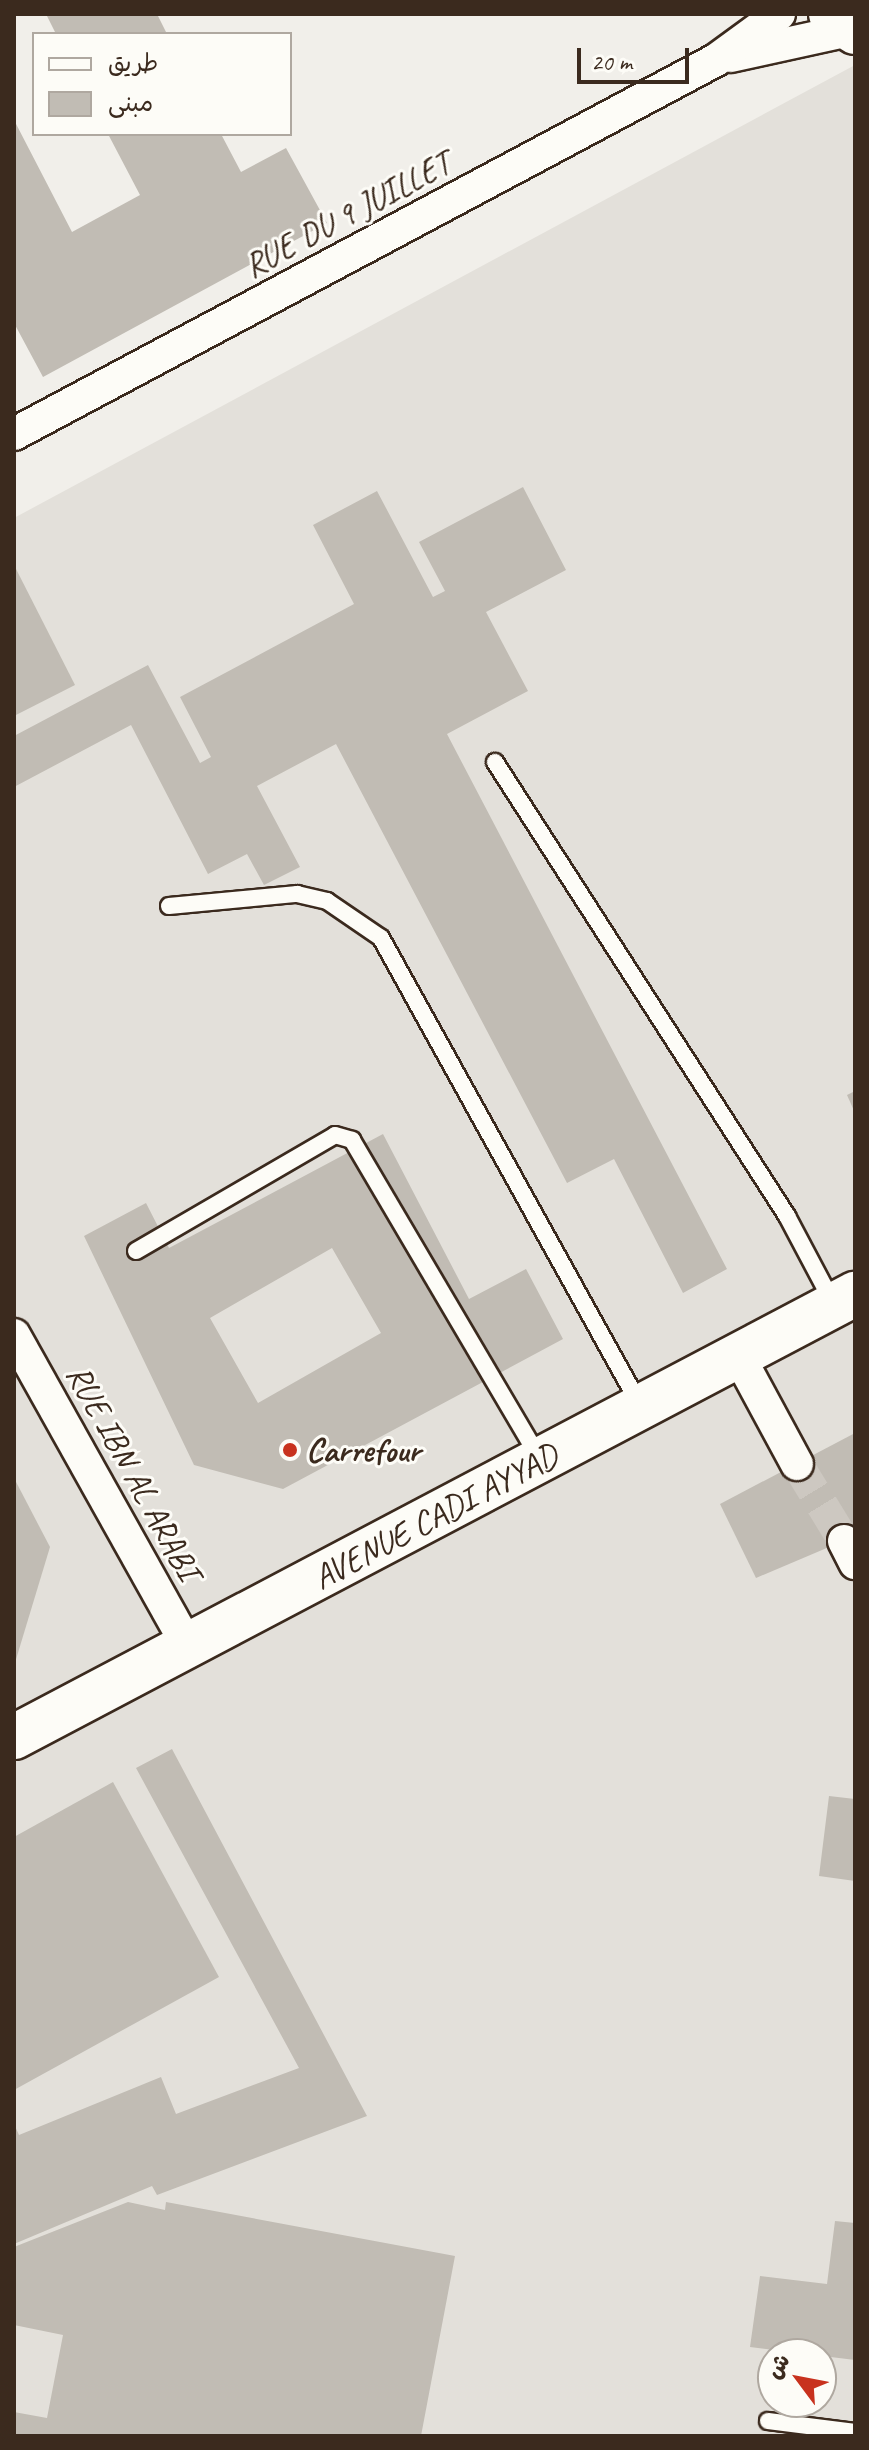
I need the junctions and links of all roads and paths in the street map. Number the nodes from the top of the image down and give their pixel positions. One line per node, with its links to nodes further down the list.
1 (779, 14): 3 (street, RUE DU 9 JUILLET)
2 (845, 25): 3 (street, RUE DU 9 JUILLET)
3 (716, 60): 4 (street, RUE DU 9 JUILLET)
4 (14, 434)
5 (495, 762): 8 (lane)
6 (169, 906): 11 (lane)
7 (136, 1251): 12 (lane)
8 (844, 1299): 10 (main road, AVENUE CADI AYYAD)
9 (14, 1335): 14 (street, RUE IBN AL ARABI)
10 (738, 1355): 11 (main road, AVENUE CADI AYYAD); 13 (street)
11 (641, 1407): 12 (main road, AVENUE CADI AYYAD)
12 (540, 1460): 14 (main road, AVENUE CADI AYYAD)
13 (797, 1464)
14 (188, 1646): 15 (main road, AVENUE CADI AYYAD)
15 (14, 1737)
16 (768, 2421): 17 (lane)
17 (855, 2432)

